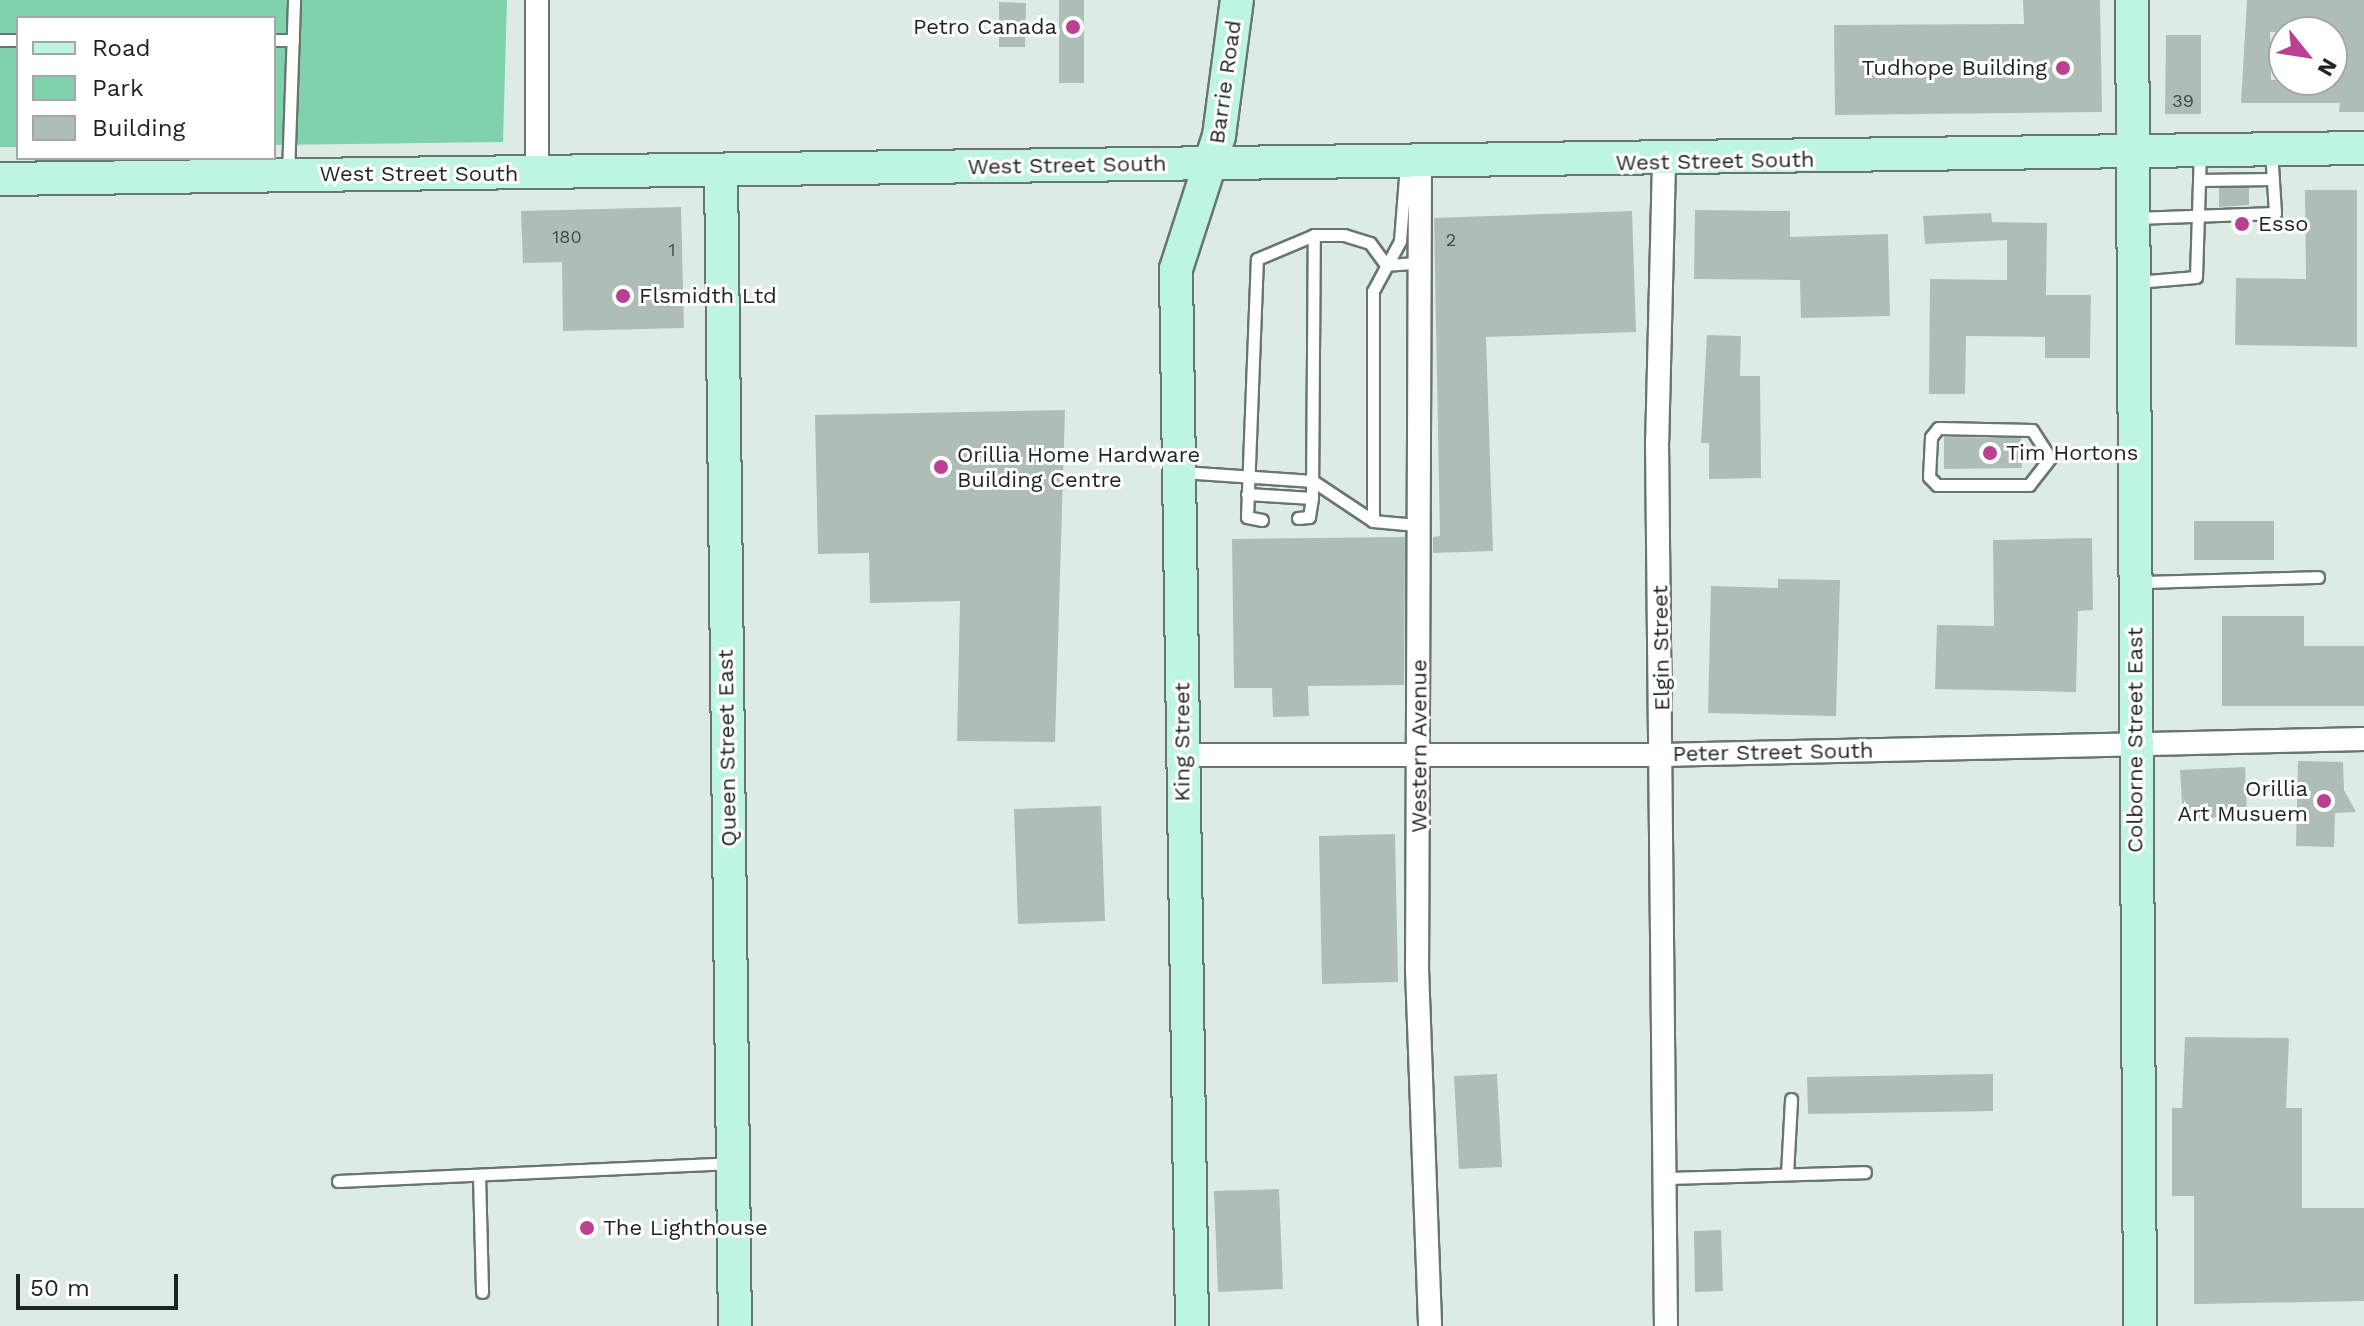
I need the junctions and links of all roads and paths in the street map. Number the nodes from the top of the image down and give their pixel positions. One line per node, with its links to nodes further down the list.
1 (294, 0): 6 (lane)
2 (537, 0): 15 (street)
3 (1237, 0): 10 (street, Barrie Road)
4 (2132, 0): 8 (street, Colborne Street East)
5 (276, 40): 6 (lane)
6 (293, 40): 16 (lane)
7 (2364, 148): 11 (street, West Street South)
8 (2135, 153): 9 (street, West Street South); 13 (street, West Street South); 19 (street, Colborne Street East)
9 (1664, 162): 12 (street, West Street South); 40 (street, Elgin Street)
10 (1212, 164): 12 (street, West Street South); 14 (street, West Street South); 25 (street, King Street)
11 (2272, 164): 13 (street, West Street South); 18 (lane)
12 (1413, 165): 21 (street, Western Avenue); 22 (lane)
13 (2200, 166): 18 (lane)
14 (721, 170): 15 (street, West Street South); 42 (street, Queen Street East)
15 (537, 173): 16 (street, West Street South)
16 (288, 174): 17 (street, West Street South)
17 (0, 179)
18 (2199, 215): 19 (lane); 23 (lane)
19 (2135, 218): 23 (street, Colborne Street East)
20 (1314, 235): 22 (lane); 26 (lane); 27 (lane)
21 (1418, 263): 22 (lane); 33 (street, Western Avenue)
22 (1386, 265): 32 (lane)
23 (2135, 282): 35 (street, Colborne Street East)
24 (2050, 458): 24 (lane)
25 (1177, 471): 26 (lane); 39 (street, King Street)
26 (1248, 475): 27 (lane); 28 (lane)
27 (1313, 481): 29 (lane); 32 (lane)
28 (1247, 494): 29 (lane); 31 (lane)
29 (1312, 498): 30 (lane)
30 (1298, 518)
31 (1262, 520)
32 (1373, 521): 33 (lane)
33 (1416, 525): 38 (street, Western Avenue)
34 (2318, 577): 35 (lane)
35 (2135, 582): 37 (street, Colborne Street East)
36 (2364, 739): 37 (street, Peter Street South)
37 (2134, 744): 40 (street, Peter Street South); 53 (street, Colborne Street East)
38 (1420, 753): 39 (street, Peter Street South); 40 (street, Peter Street South); 51 (street, Western Avenue)
39 (1182, 755): 50 (street, King Street)
40 (1664, 755): 46 (street, Elgin Street)
41 (1791, 1099): 44 (lane)
42 (733, 1163): 45 (lane); 49 (street, Queen Street East)
43 (1865, 1172): 44 (lane)
44 (1787, 1174): 46 (lane)
45 (479, 1175): 47 (lane); 48 (lane)
46 (1665, 1178): 52 (street, Elgin Street)
47 (338, 1181)
48 (482, 1292)
49 (735, 1326)
50 (1192, 1326)
51 (1430, 1326)
52 (1666, 1326)
53 (2140, 1326)

